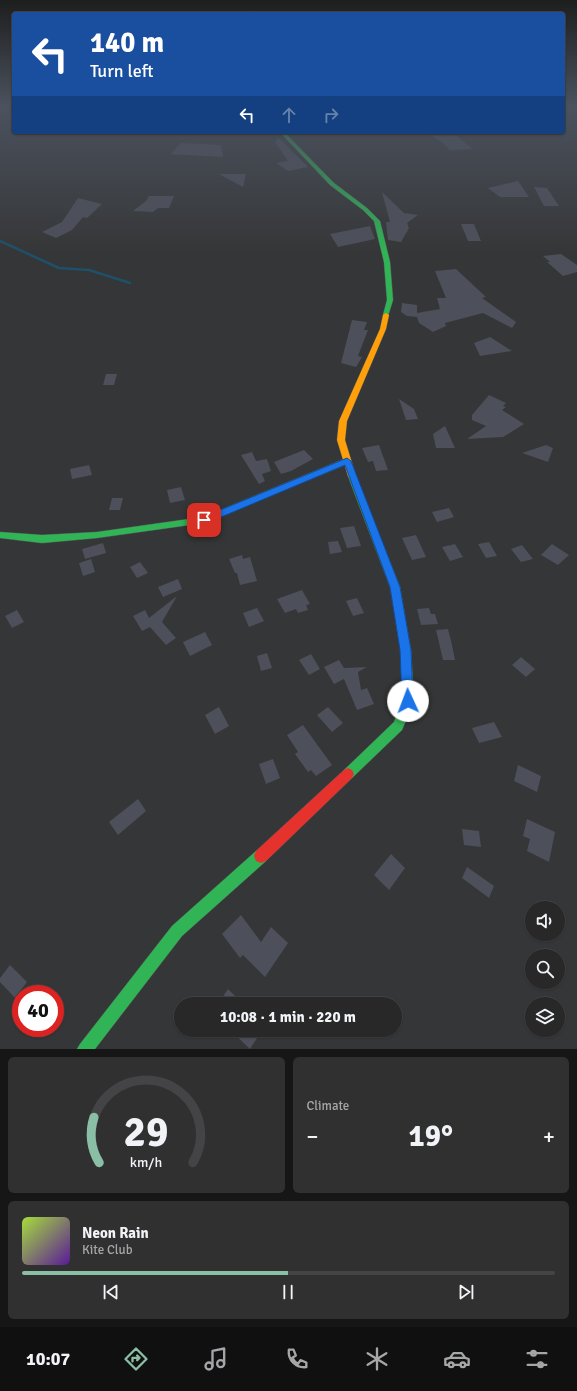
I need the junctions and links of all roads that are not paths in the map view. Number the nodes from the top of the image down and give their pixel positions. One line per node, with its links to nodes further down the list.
1 (304, 155): 2 (street)
2 (347, 461): 3 (street); 4 (street)
3 (0, 535)
4 (85, 1049)

